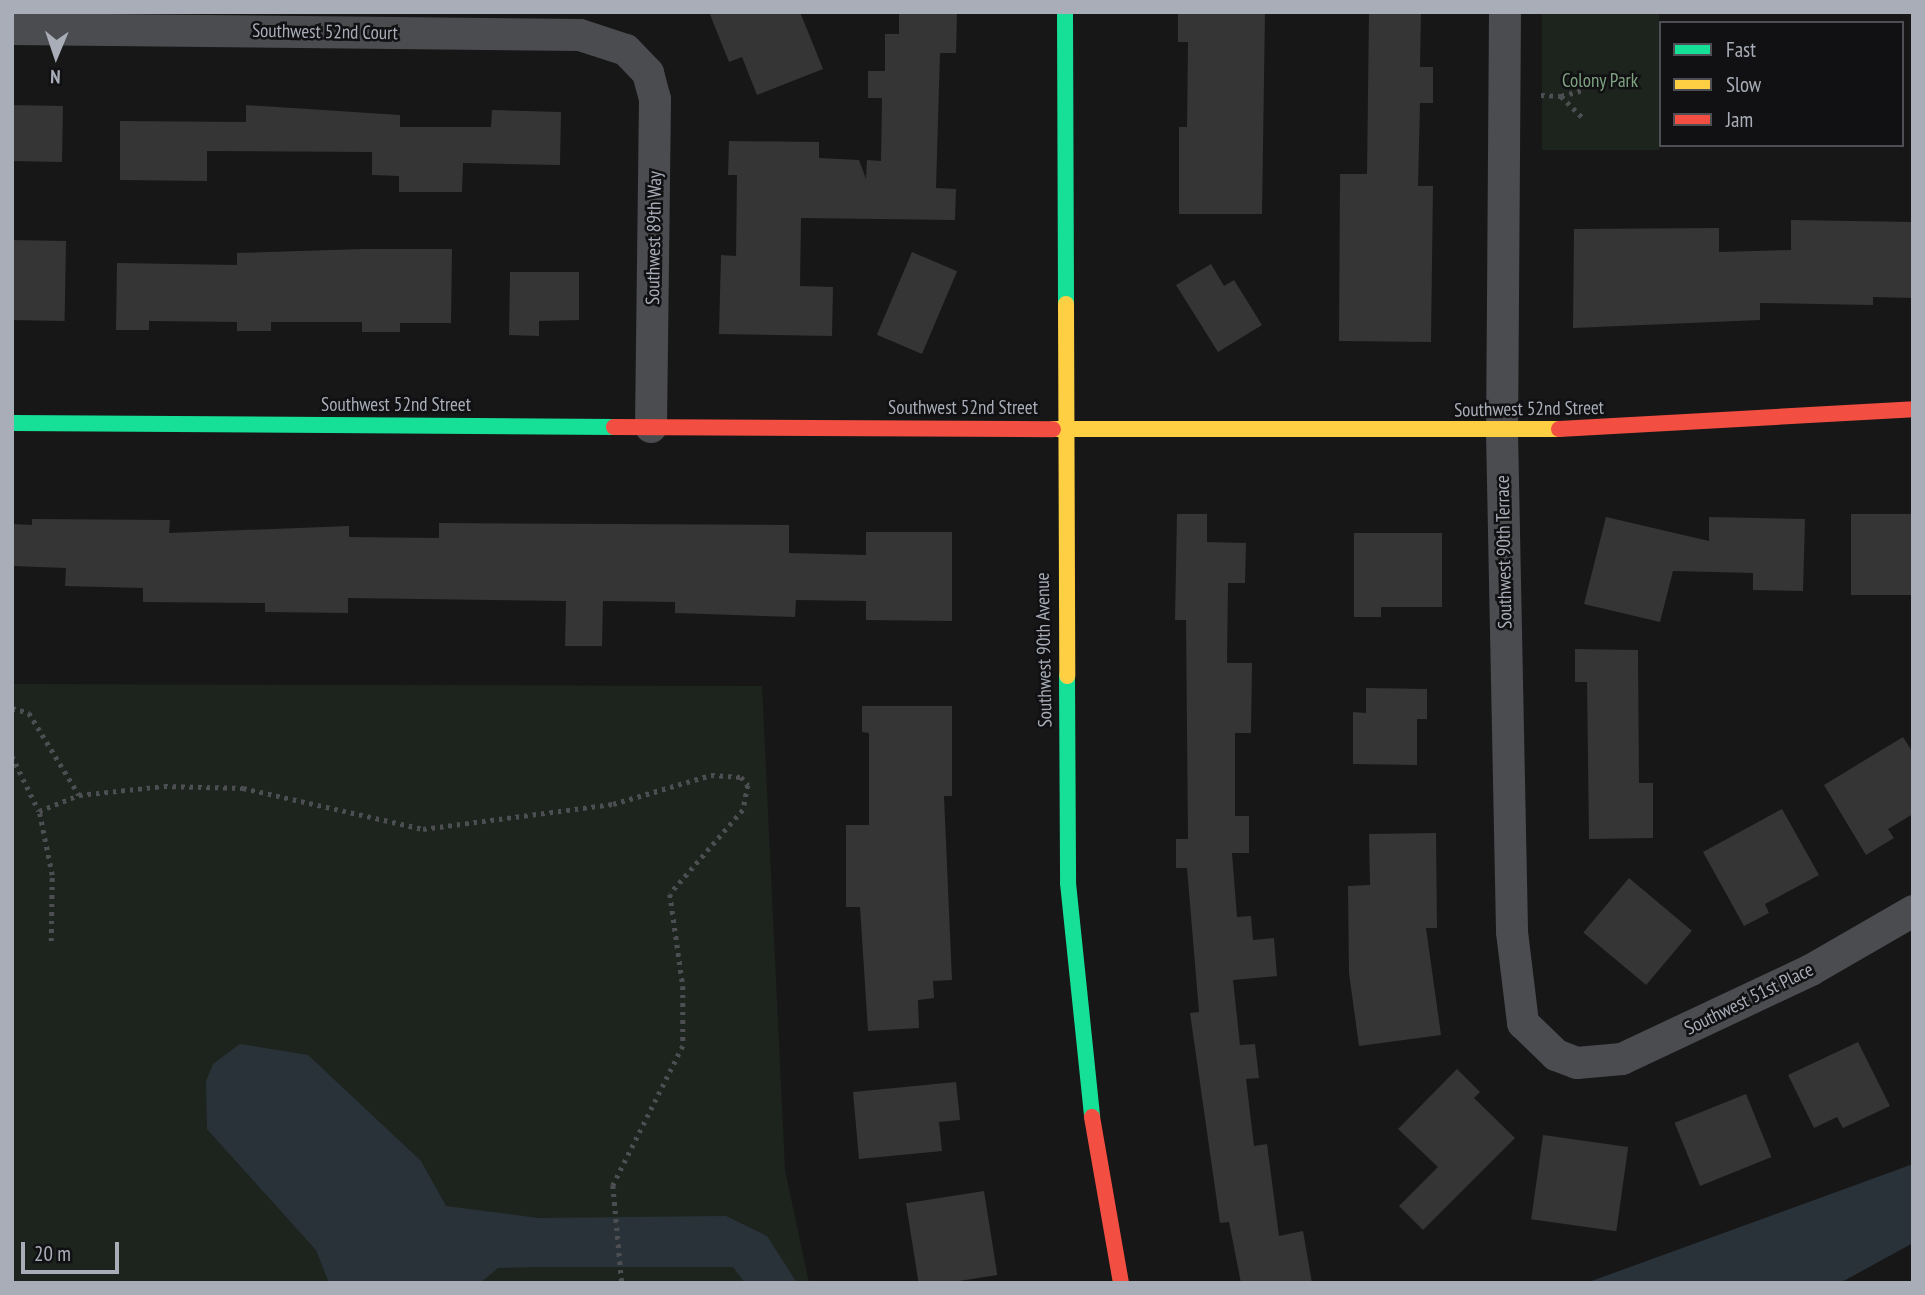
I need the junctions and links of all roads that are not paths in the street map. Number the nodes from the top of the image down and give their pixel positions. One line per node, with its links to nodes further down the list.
1 (1065, 12): 8 (street, Southwest 90th Avenue)
2 (1505, 12): 9 (street, Southwest 90th Terrace)
3 (12, 29): 4 (street, Southwest 52nd Court)
4 (633, 55): 7 (street, Southwest 89th Way)
5 (1913, 409): 9 (street, Southwest 52nd Street)
6 (12, 423): 7 (street, Southwest 52nd Street)
7 (651, 427): 8 (street, Southwest 52nd Street)
8 (1062, 429): 9 (street, Southwest 52nd Street); 12 (street, Southwest 90th Avenue)
9 (1502, 432): 11 (street, Southwest 90th Terrace)
10 (1913, 911): 11 (street, Southwest 51st Place)
11 (1577, 1063)
12 (1121, 1283)

